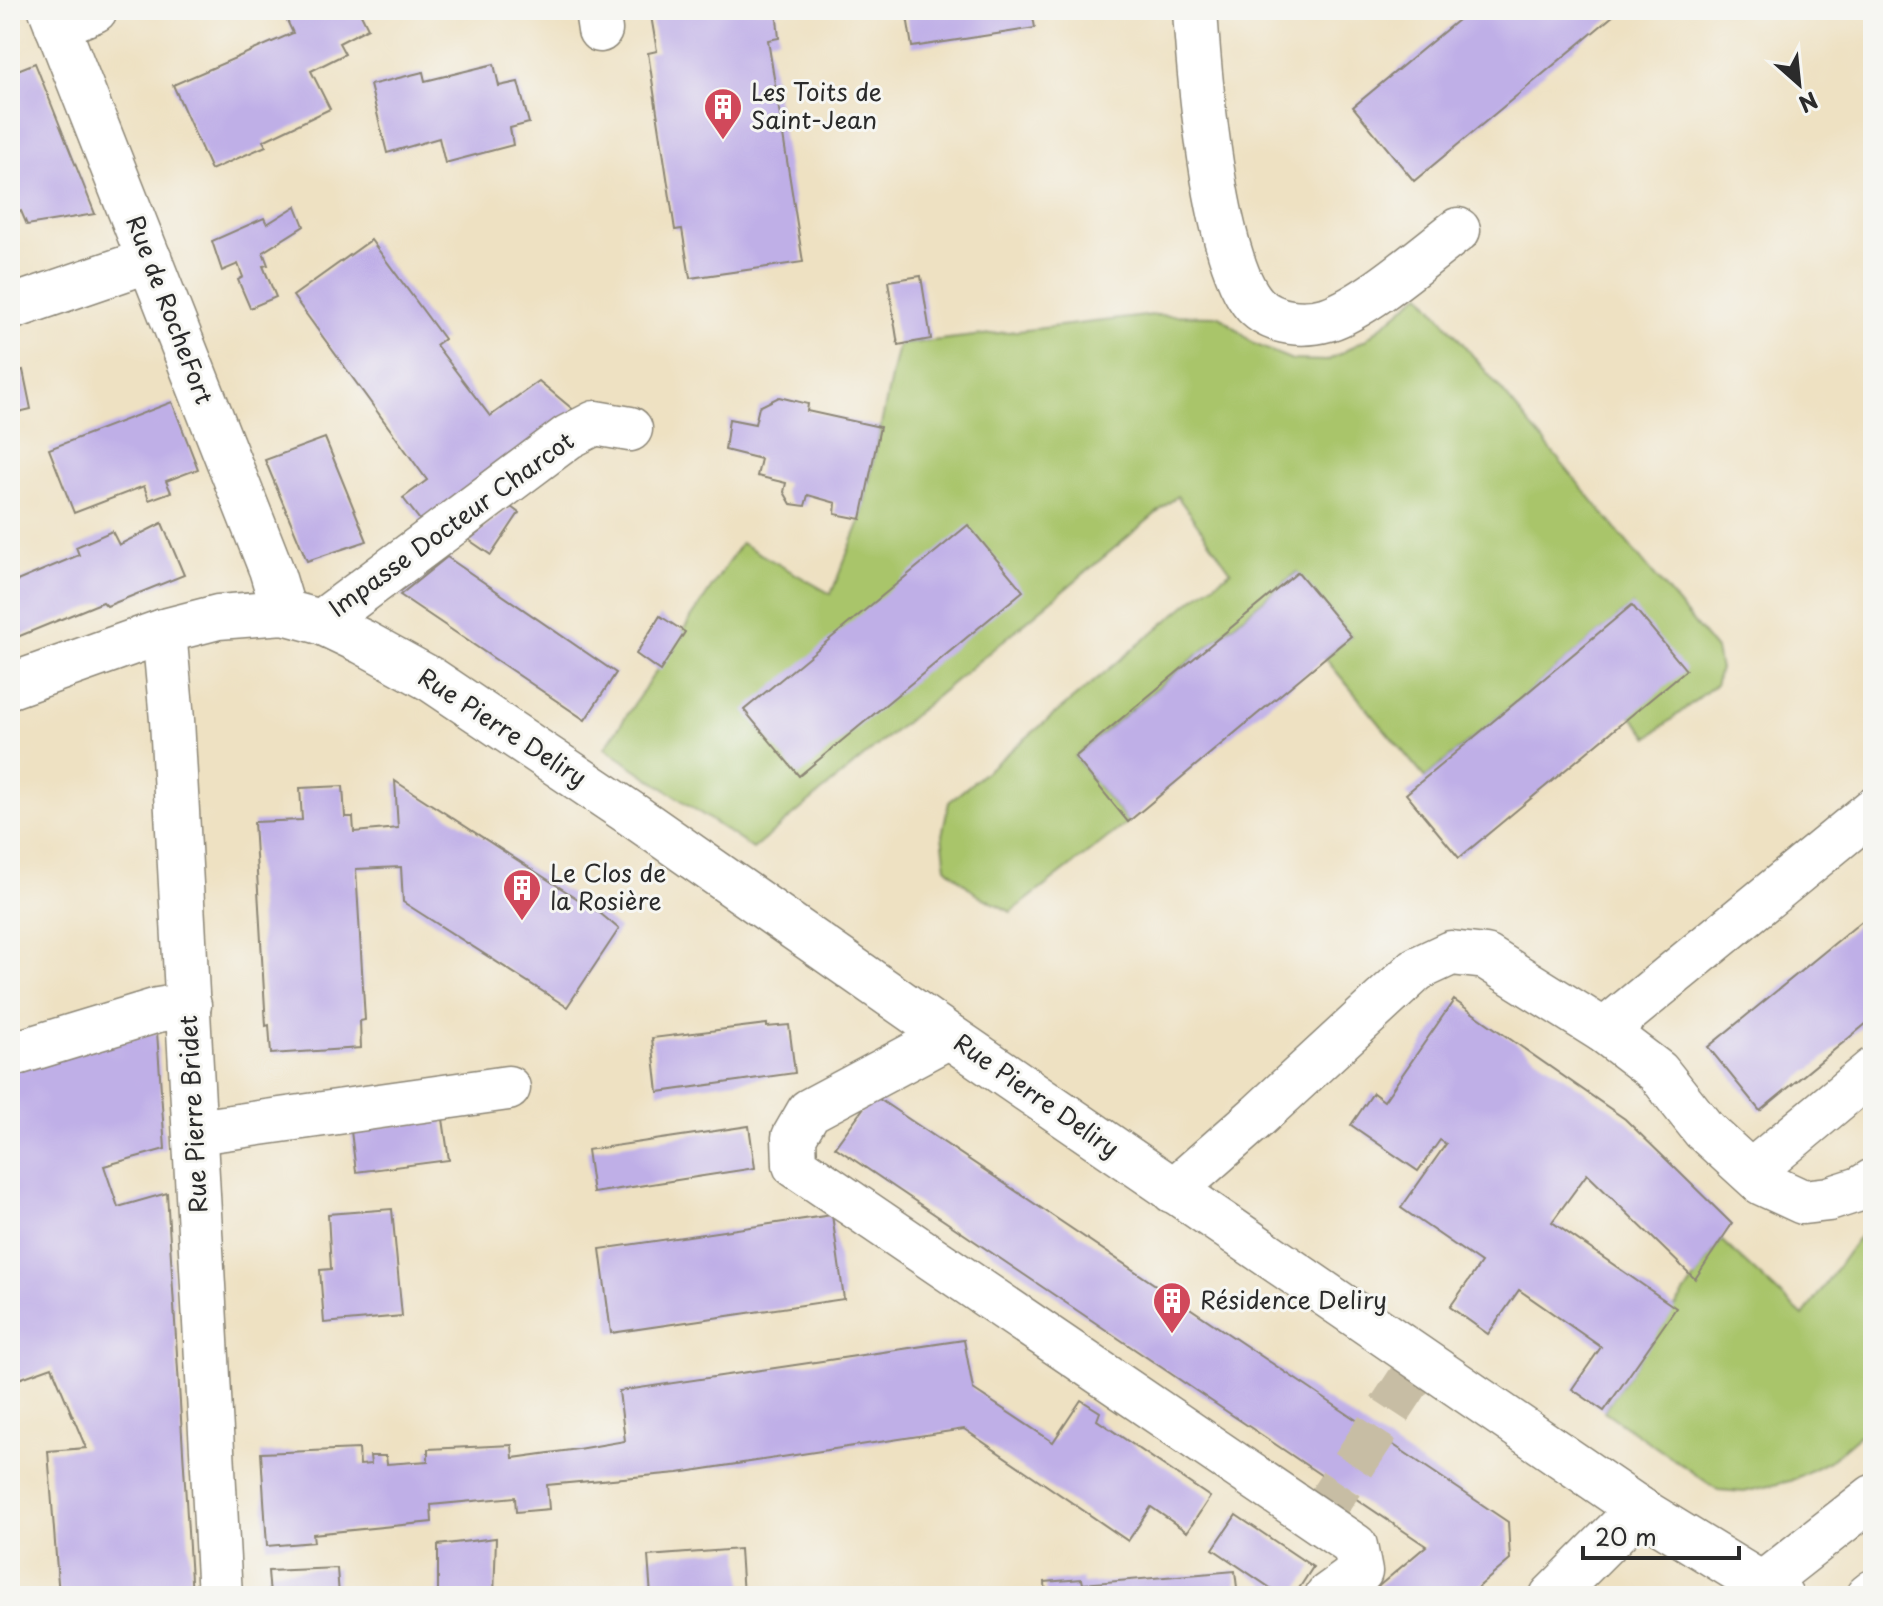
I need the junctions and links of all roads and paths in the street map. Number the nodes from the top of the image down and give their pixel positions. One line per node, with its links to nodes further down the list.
1 (1195, 10): 3 (street)
2 (68, 15): 4 (street, Rue de RocheFort)
3 (1458, 230)
4 (150, 260): 5 (street); 7 (street, Rue de RocheFort)
5 (10, 308)
6 (630, 429): 7 (street, Impasse Docteur Charcot)
7 (302, 617): 8 (street); 13 (street, Rue Pierre Deliry)
8 (164, 631): 9 (street); 11 (street, Rue Pierre Bridet)
9 (10, 686)
10 (1873, 810): 12 (street)
11 (189, 1005): 14 (street); 17 (street, Rue Pierre Bridet)
12 (1604, 1031): 18 (street); 20 (street)
13 (949, 1036): 20 (street, Rue Pierre Deliry); 26 (street)
14 (10, 1055)
15 (1873, 1070): 18 (street)
16 (508, 1088): 17 (street)
17 (196, 1132): 25 (street, Rue Pierre Bridet)
18 (1751, 1172): 19 (street)
19 (1873, 1181)
20 (1173, 1191): 22 (street, Rue Pierre Deliry)
21 (1873, 1497): 23 (street)
22 (1639, 1509): 23 (street, Rue Pierre Deliry); 27 (street)
23 (1763, 1592)
24 (1873, 1592): 28 (street)
25 (220, 1596)
26 (1327, 1596)
27 (1552, 1596)
28 (1868, 1596)

